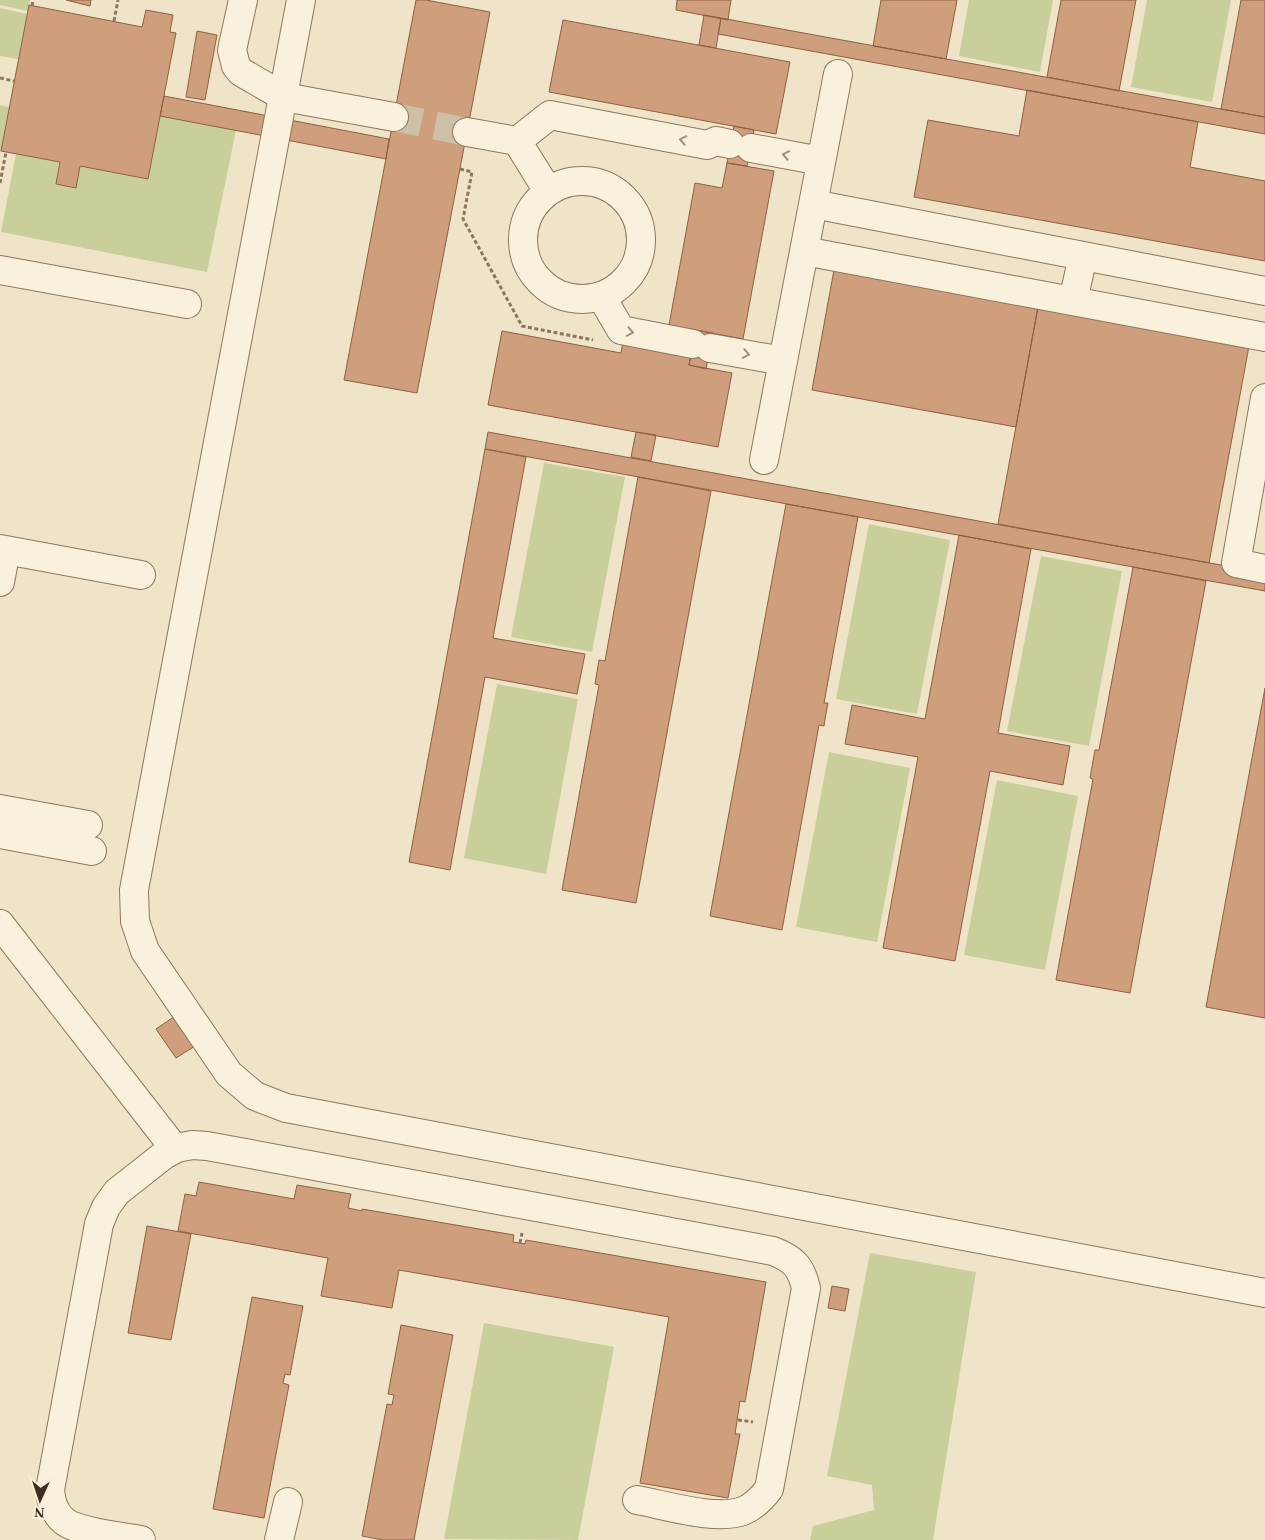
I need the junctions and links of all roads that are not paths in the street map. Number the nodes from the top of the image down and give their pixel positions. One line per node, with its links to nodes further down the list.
1 (243, 0): 4 (lane)
2 (302, 0): 4 (lane)
3 (838, 74): 8 (lane)
4 (284, 97): 5 (lane); 30 (lane)
5 (394, 117)
6 (467, 132): 7 (lane)
7 (517, 141): 8 (lane, one-way to 7); 9 (lane)
8 (821, 161): 10 (lane)
9 (548, 191): 15 (lane); 15 (lane)
10 (813, 204): 11 (lane); 12 (lane)
11 (804, 251): 16 (lane); 19 (lane)
12 (1082, 256): 14 (lane); 16 (lane)
13 (0, 270): 17 (lane)
14 (1265, 291)
15 (601, 296): 19 (lane, one-way to 19)
16 (1073, 301): 18 (lane)
17 (187, 304)
18 (1265, 337)
19 (783, 361): 21 (lane)
20 (1265, 398): 23 (lane)
21 (764, 460)
22 (3, 550): 24 (lane); 25 (lane)
23 (1265, 569)
24 (141, 575)
25 (0, 582)
26 (0, 809): 27 (lane)
27 (0, 834)
28 (0, 924): 29 (lane)
29 (175, 1149): 31 (lane); 33 (lane)
30 (1265, 1293)
31 (637, 1500)
32 (288, 1502): 34 (lane)
33 (141, 1540)
34 (279, 1540)

